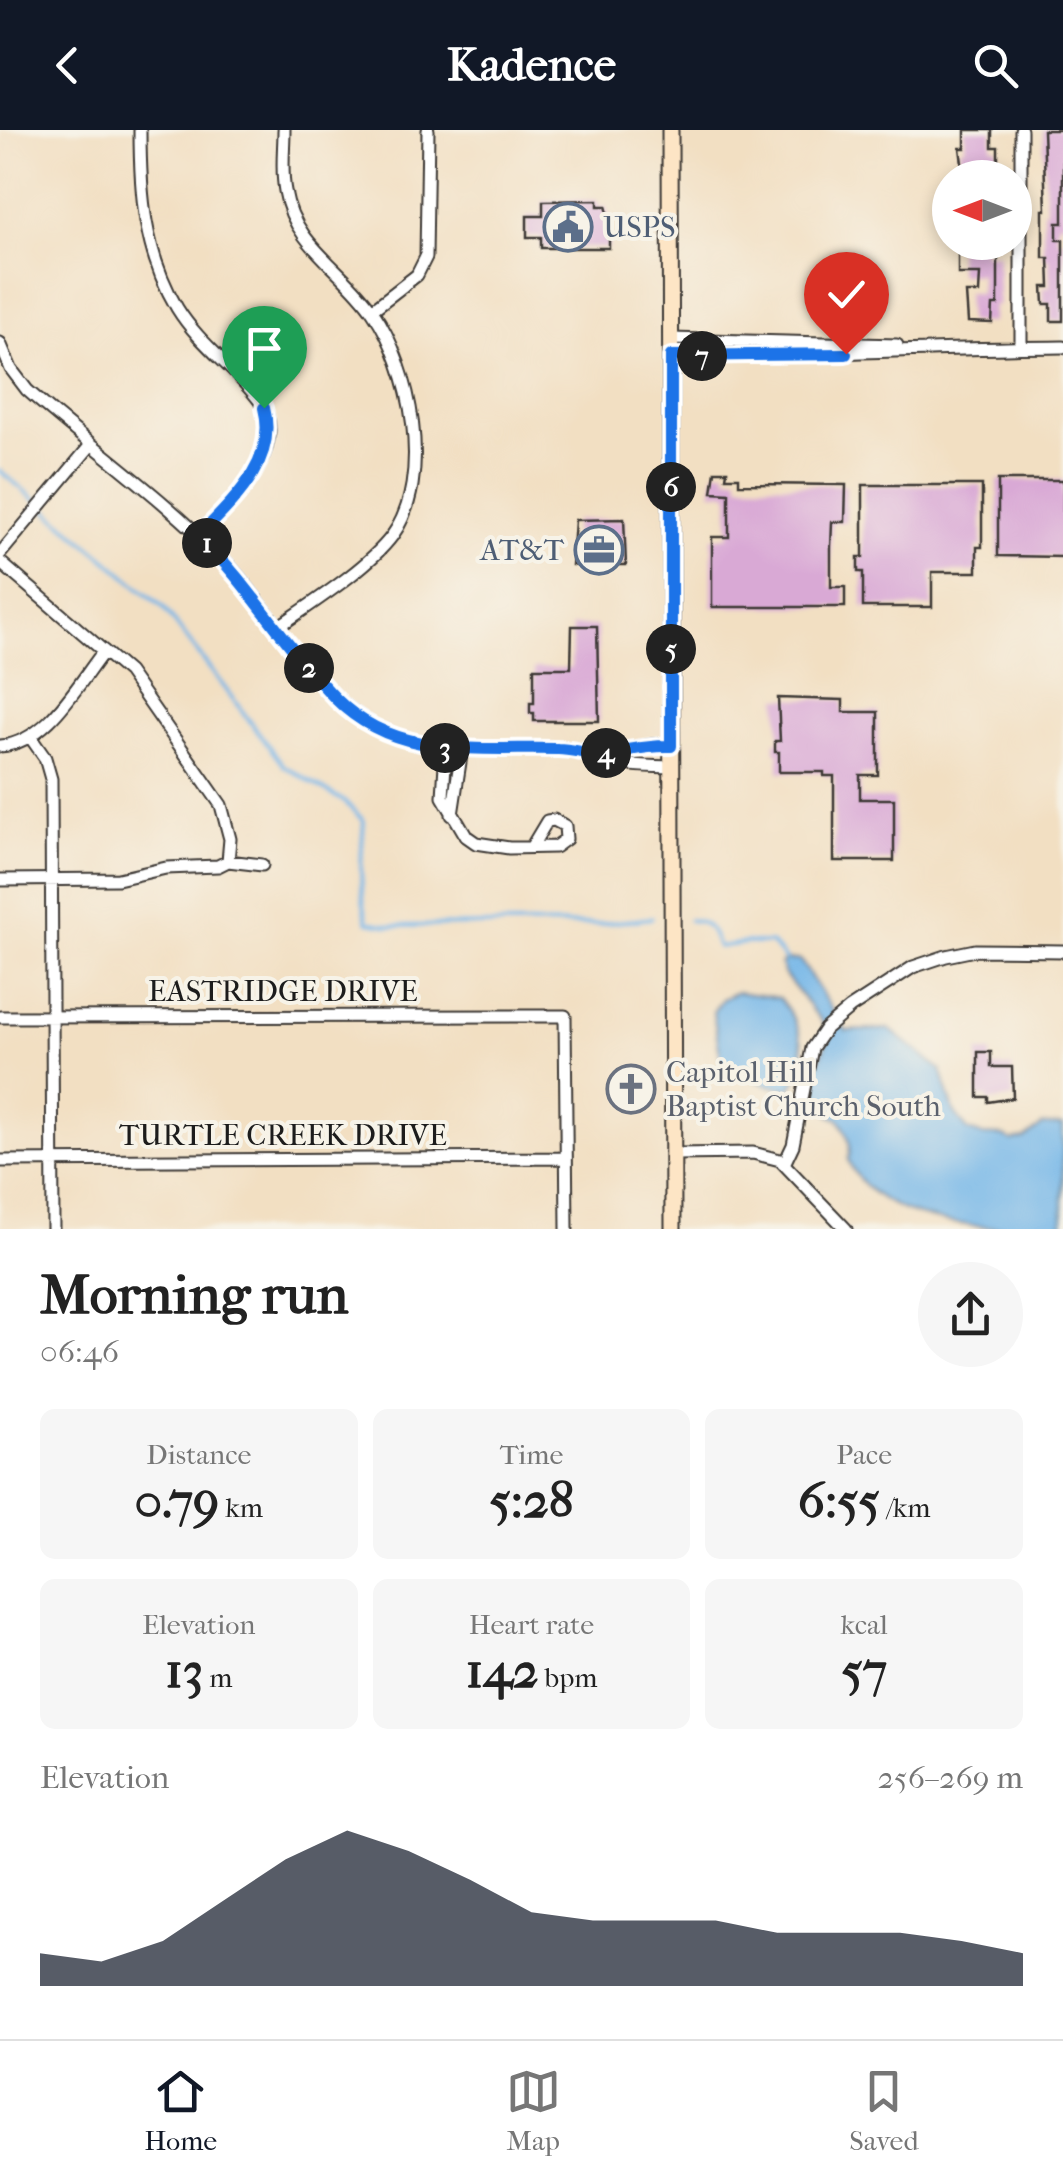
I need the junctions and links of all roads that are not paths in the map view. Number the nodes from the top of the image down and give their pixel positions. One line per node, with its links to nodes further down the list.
1 (140, 130): 12 (street)
2 (284, 130): 6 (street)
3 (428, 130): 6 (street)
4 (670, 130): 9 (main road)
5 (1021, 130): 10 (street)
6 (372, 310): 15 (street)
7 (0, 343): 11 (street)
8 (1063, 347): 10 (street)
9 (671, 348): 10 (street); 19 (main road)
10 (1021, 348)
11 (90, 446): 12 (street); 13 (street)
12 (199, 536): 15 (street)
13 (0, 554)
14 (0, 562): 16 (street)
15 (278, 626): 20 (street)
16 (104, 651): 17 (street); 26 (street)
17 (31, 738): 18 (street); 29 (street)
18 (0, 746)
19 (671, 746): 22 (street); 23 (main road)
20 (446, 748): 21 (street); 24 (street)
21 (462, 749): 22 (street); 24 (street)
22 (599, 755): 23 (street)
23 (671, 767): 33 (main road)
24 (452, 815): 25 (street)
25 (532, 846)
26 (228, 860): 27 (street); 29 (street)
27 (262, 866)
28 (0, 880): 29 (street)
29 (52, 880): 32 (street)
30 (1063, 951): 37 (street)
31 (0, 1017): 32 (street, EASTRIDGE DRIVE)
32 (52, 1017): 34 (street, EASTRIDGE DRIVE); 36 (street)
33 (673, 1154): 37 (street); 40 (main road)
34 (566, 1158): 36 (street, TURTLE CREEK DRIVE); 39 (street)
35 (0, 1161): 36 (street, TURTLE CREEK DRIVE)
36 (52, 1161): 38 (street)
37 (785, 1162): 41 (street)
38 (53, 1229)
39 (567, 1229)
40 (673, 1229)
41 (846, 1229)

